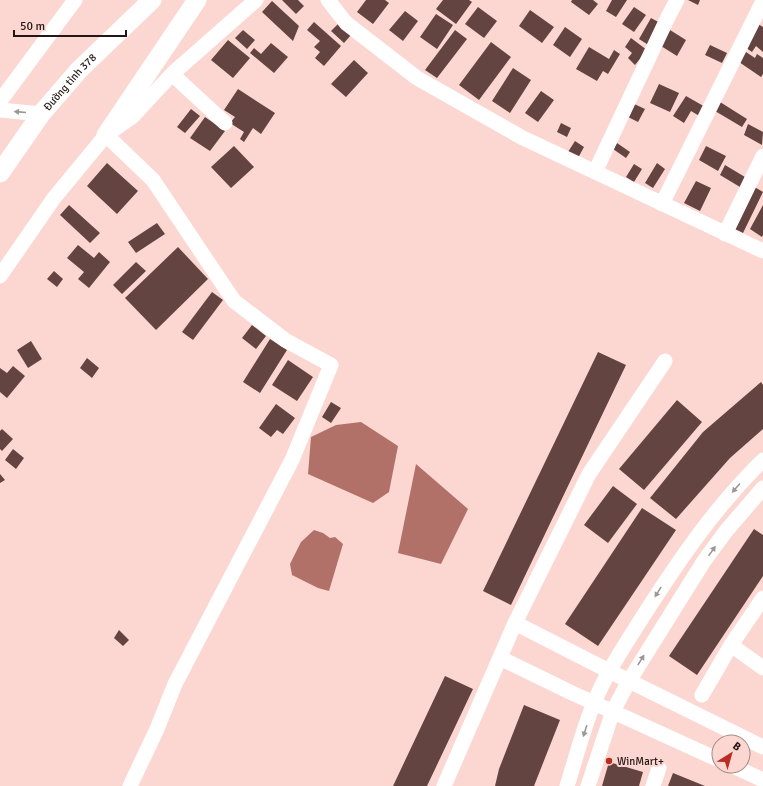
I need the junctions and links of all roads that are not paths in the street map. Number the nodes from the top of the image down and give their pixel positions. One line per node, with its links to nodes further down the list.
1 (75, 0): 9 (street)
2 (152, 0): 11 (main road, Đường tỉnh 378)
3 (197, 0): 13 (main road)
4 (256, 0): 8 (street)
5 (328, 0): 15 (street)
6 (677, 0): 15 (street)
7 (763, 1): 17 (street)
8 (172, 74): 12 (street); 13 (street)
9 (0, 101)
10 (0, 110): 11 (street, one-way to 10)
11 (40, 114): 16 (main road, Đường tỉnh 378)
12 (225, 123)
13 (106, 136): 20 (street); 39 (street)
14 (763, 156): 18 (street)
15 (595, 172): 17 (street)
16 (0, 173)
17 (662, 204): 18 (street)
18 (725, 234): 19 (street)
19 (763, 252)
20 (0, 276)
21 (665, 361): 25 (street)
22 (763, 460): 29 (street, one-way to 29)
23 (763, 488): 30 (street, one-way to 23)
24 (763, 598): 26 (street)
25 (515, 623): 27 (street); 29 (street)
26 (732, 645): 28 (street); 31 (street)
27 (500, 658): 32 (street); 40 (street)
28 (763, 668)
29 (609, 672): 30 (street); 32 (street)
30 (628, 681): 33 (street); 34 (street)
31 (702, 694)
32 (594, 703): 33 (street); 41 (street, one-way to 41)
33 (613, 712): 35 (street); 42 (street)
34 (763, 746)
35 (711, 756)
36 (659, 768): 43 (street)
37 (750, 774): 38 (street)
38 (763, 780)
39 (130, 786)
40 (444, 786)
41 (566, 786)
42 (588, 786)
43 (652, 786)

